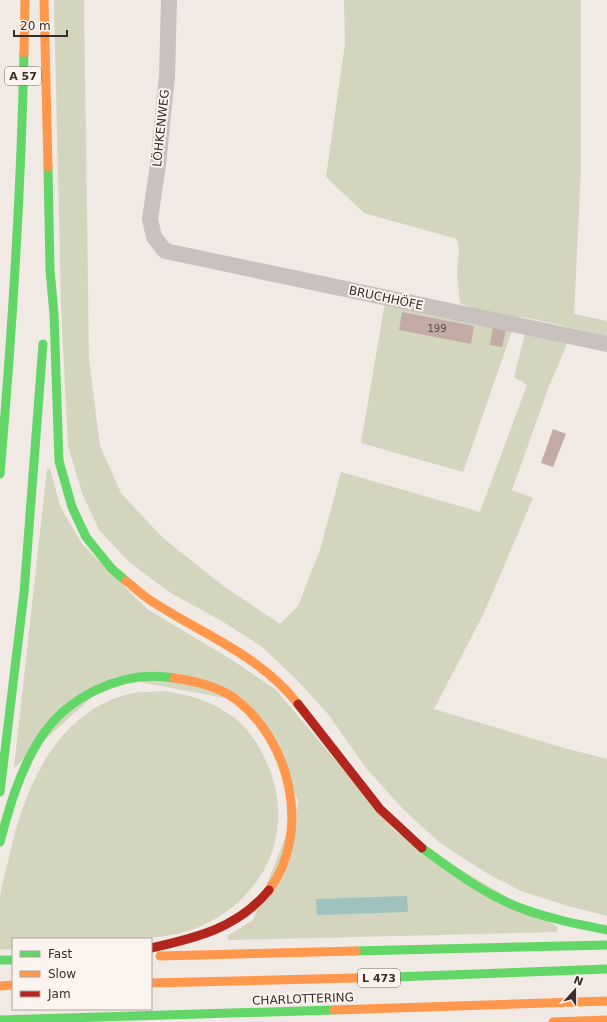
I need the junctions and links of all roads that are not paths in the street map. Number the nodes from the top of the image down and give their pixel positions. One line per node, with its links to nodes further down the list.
1 (25, 0): 7 (highway, A 57)
2 (44, 0): 5 (highway)
3 (169, 0): 4 (street, LÖHKENWEG)
4 (165, 251): 6 (street, BRUCHHÖFE)
5 (50, 270): 8 (highway); 10 (highway)
6 (607, 344)
7 (0, 474)
8 (0, 792)
9 (0, 842): 12 (highway)
10 (607, 930)
11 (607, 945): 13 (highway)
12 (152, 948)
13 (152, 956)
14 (0, 960): 15 (highway)
15 (12, 960)
16 (607, 969): 17 (highway, CHARLOTTERING / L 473)
17 (152, 983)
18 (12, 985): 19 (highway)
19 (0, 986)
20 (607, 1001): 21 (highway, CHARLOTTERING)
21 (0, 1020)
22 (607, 1020): 23 (highway)
23 (553, 1022)

